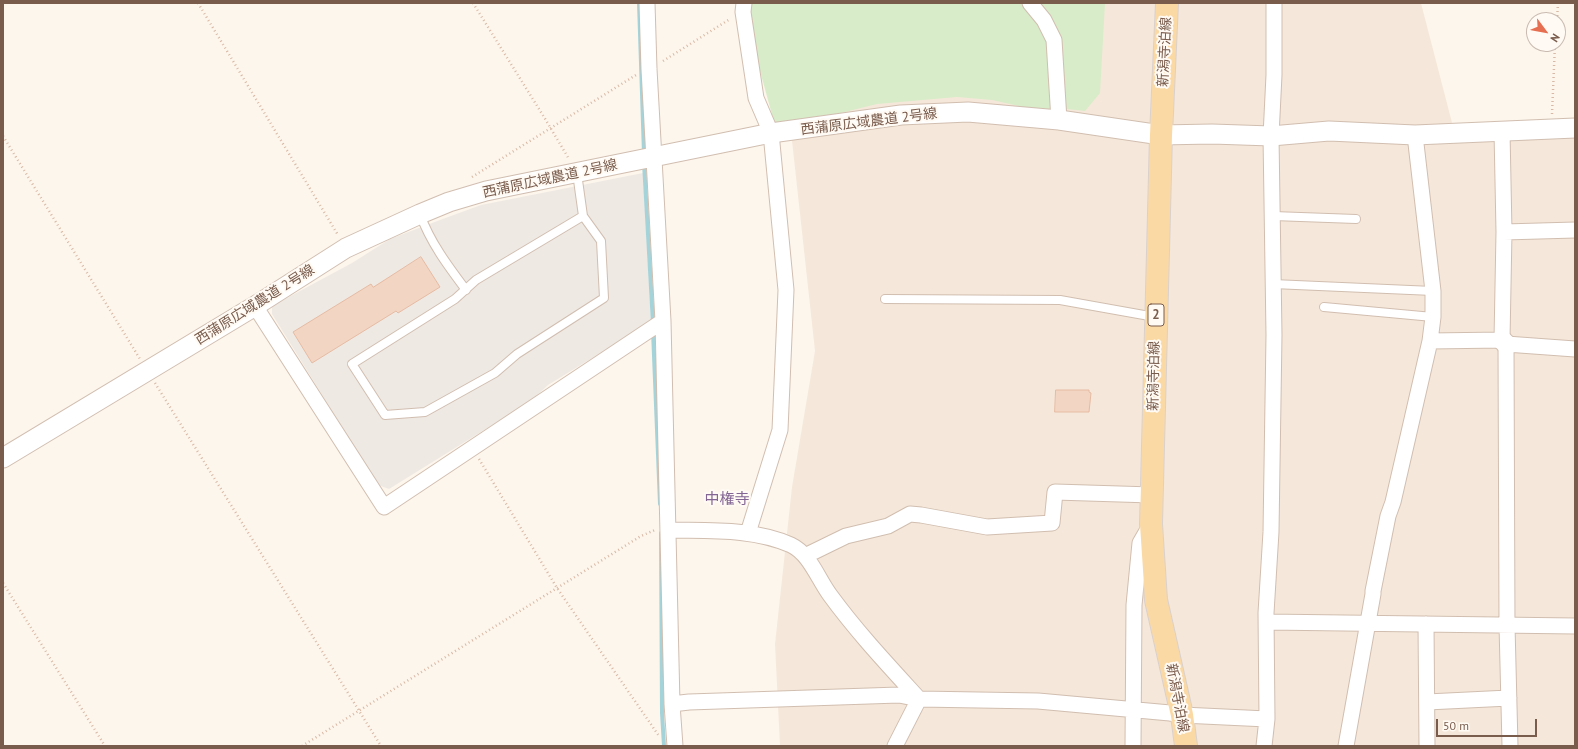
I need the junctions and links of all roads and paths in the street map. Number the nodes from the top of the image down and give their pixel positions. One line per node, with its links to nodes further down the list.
1 (198, 3): 29 (path)
2 (473, 3): 11 (path)
3 (647, 3): 9 (street)
4 (1030, 3): 10 (street)
5 (1167, 3): 16 (main road, 新潟寺泊線 / 2)
6 (1274, 3): 19 (street)
7 (744, 8): 9 (path); 15 (street)
8 (1555, 52): 12 (path)
9 (649, 69): 11 (path); 20 (street)
10 (1059, 120): 15 (street, 西蒲原広域農道 2号線); 16 (street, 西蒲原広域農道 2号線)
11 (550, 128): 21 (path); 22 (path)
12 (1553, 128): 13 (street, 西蒲原広域農道 2号線); 14 (street, 西蒲原広域農道 2号線)
13 (1575, 128)
14 (1502, 131): 17 (street, 西蒲原広域農道 2号線); 28 (street)
15 (771, 133): 20 (street, 西蒲原広域農道 2号線); 48 (street)
16 (1161, 135): 19 (street, 西蒲原広域農道 2号線); 36 (main road, 新潟寺泊線 / 2)
17 (1415, 135): 19 (street, 西蒲原広域農道 2号線); 32 (street)
18 (3, 136): 42 (path)
19 (1271, 136): 25 (street)
20 (654, 158): 21 (street, 西蒲原広域農道 2号線); 38 (street)
21 (577, 173): 23 (street, 西蒲原広域農道 2号線); 24 (lane)
22 (467, 181)
23 (420, 214): 29 (street, 西蒲原広域農道 2号線); 31 (lane)
24 (583, 216): 31 (lane); 31 (lane)
25 (1273, 216): 26 (lane); 30 (street)
26 (1356, 219)
27 (1575, 230): 28 (street)
28 (1504, 232): 40 (street)
29 (346, 248): 34 (street, 西蒲原広域農道 2号線)
30 (1273, 284): 32 (lane); 52 (street)
31 (466, 290)
32 (1433, 291): 37 (street)
33 (885, 299): 36 (lane)
34 (255, 306): 42 (street, 西蒲原広域農道 2号線); 43 (street)
35 (1324, 307): 37 (lane)
36 (1156, 317): 45 (main road, 新潟寺泊線 / 2)
37 (1433, 318): 39 (street)
38 (663, 321): 43 (street); 47 (street)
39 (1430, 341): 40 (street); 53 (street)
40 (1504, 342): 41 (street); 55 (street)
41 (1575, 349)
42 (147, 371): 44 (street, 西蒲原広域農道 2号線); 62 (path)
43 (472, 448): 51 (path)
44 (3, 458)
45 (1152, 495): 46 (main road, 新潟寺泊線 / 2); 49 (street)
46 (1151, 524): 61 (street); 63 (main road, 新潟寺泊線 / 2)
47 (668, 530): 48 (street); 51 (path); 60 (street)
48 (748, 533): 49 (street)
49 (805, 556): 58 (street)
50 (3, 583): 66 (path)
51 (557, 588): 62 (path); 65 (path)
52 (1267, 622): 53 (street); 64 (street)
53 (1367, 623): 54 (street); 73 (street)
54 (1426, 624): 55 (street); 59 (street)
55 (1507, 625): 56 (street); 57 (street)
56 (1575, 626)
57 (1509, 698): 59 (street); 75 (street)
58 (919, 699): 60 (street); 61 (street); 69 (street)
59 (1427, 702): 74 (street)
60 (672, 704): 65 (street)
61 (1133, 710): 63 (street); 70 (street)
62 (358, 711): 67 (path); 68 (path)
63 (1182, 715): 64 (street); 71 (main road, 新潟寺泊線 / 2)
64 (1267, 719): 72 (street)
65 (669, 743)
66 (104, 746)
67 (302, 746)
68 (381, 746)
69 (895, 746)
70 (1133, 746)
71 (1186, 746)
72 (1264, 746)
73 (1346, 746)
74 (1427, 746)
75 (1510, 746)

